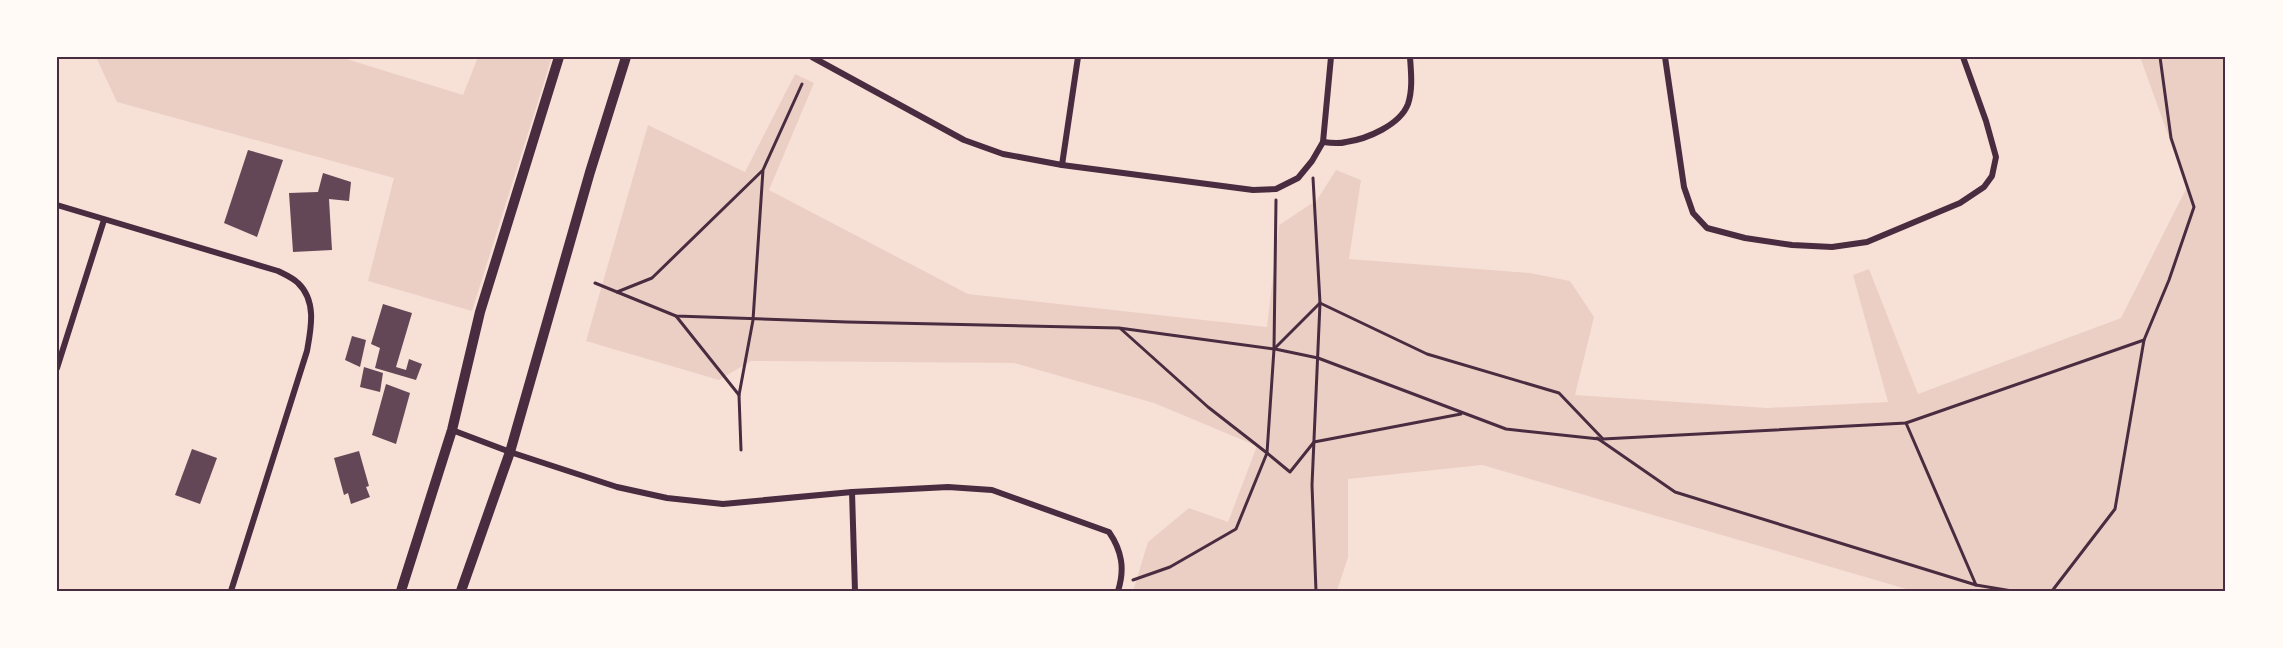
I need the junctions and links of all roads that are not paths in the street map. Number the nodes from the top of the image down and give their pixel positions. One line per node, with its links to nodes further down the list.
1 (559, 57): 14 (street)
2 (626, 57): 15 (street)
3 (812, 57): 10 (street)
4 (1078, 57): 10 (street)
5 (1331, 57): 9 (street)
6 (1410, 57): 9 (street)
7 (1665, 57): 8 (street)
8 (1963, 57)
9 (1323, 142): 10 (street)
10 (1062, 165)
11 (57, 205): 12 (street)
12 (104, 220): 13 (street); 18 (street)
13 (57, 368)
14 (452, 430): 15 (street); 19 (street)
15 (510, 452): 16 (street); 20 (street)
16 (852, 492): 17 (street); 21 (street)
17 (1119, 588)
18 (231, 591)
19 (401, 591)
20 (461, 591)
21 (855, 591)

